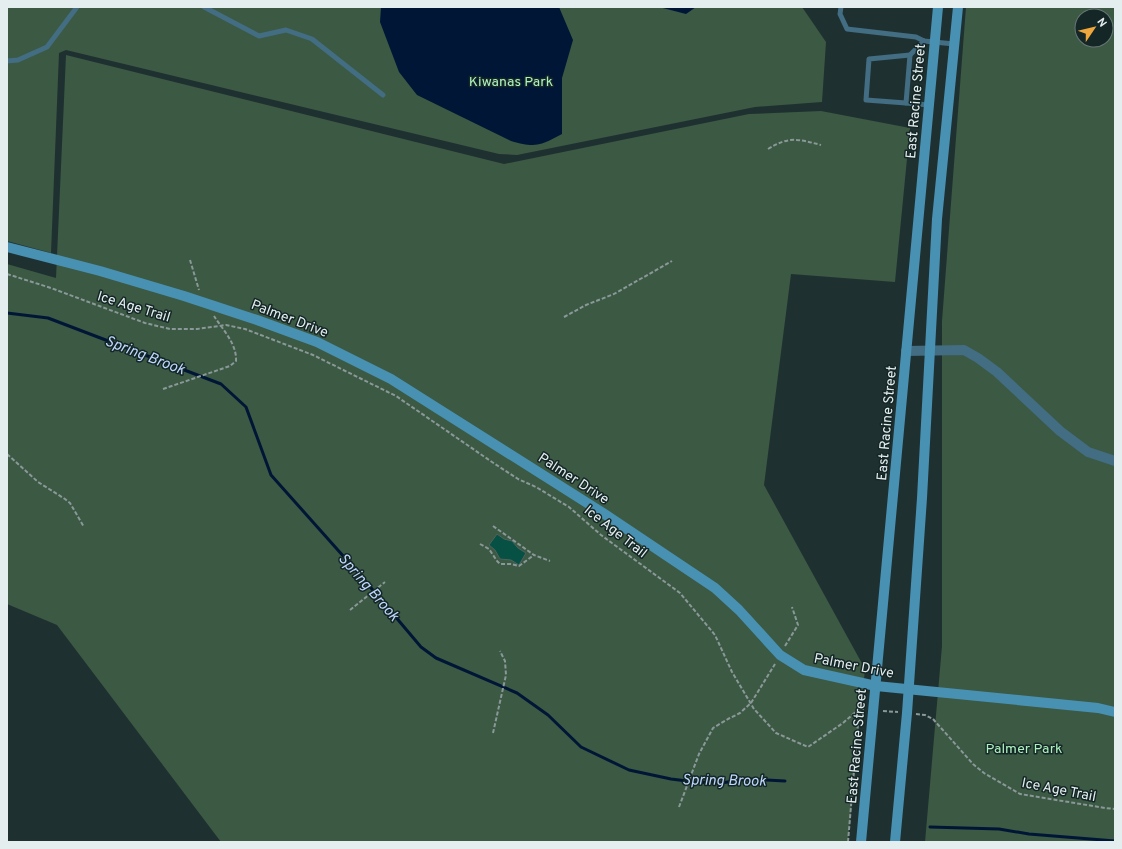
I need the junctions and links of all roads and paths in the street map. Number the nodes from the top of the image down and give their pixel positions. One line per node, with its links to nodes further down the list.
1 (77, 7): 9 (lane)
2 (204, 7): 10 (lane)
3 (841, 7): 6 (lane)
4 (938, 7): 6 (main road, East Racine Street)
5 (958, 7): 7 (main road)
6 (929, 42): 7 (lane); 8 (lane); 12 (main road, East Racine Street)
7 (954, 44): 22 (main road)
8 (910, 55): 11 (lane); 11 (lane)
9 (7, 61)
10 (383, 95)
11 (906, 103): 12 (lane)
12 (929, 105): 23 (main road, East Racine Street)
13 (821, 145): 14 (path)
14 (768, 149)
15 (7, 247): 19 (main road, Palmer Drive)
16 (190, 260): 19 (path)
17 (672, 261): 20 (path)
18 (7, 274): 21 (path, Ice Age Trail)
19 (206, 303): 21 (path); 36 (main road, Palmer Drive)
20 (564, 318)
21 (220, 326): 24 (path); 39 (path, Ice Age Trail)
22 (929, 350): 23 (street); 26 (street); 38 (main road)
23 (906, 351): 37 (main road, East Racine Street)
24 (163, 389)
25 (7, 454): 28 (path)
26 (1115, 461)
27 (493, 526): 30 (path)
28 (84, 527)
29 (480, 544): 30 (path)
30 (534, 555): 31 (path)
31 (550, 561)
32 (385, 582): 34 (path)
33 (792, 607): 36 (path)
34 (350, 610)
35 (500, 651): 44 (path)
36 (780, 655): 37 (main road, Palmer Drive); 39 (path)
37 (876, 686): 38 (main road, Palmer Drive); 41 (main road, East Racine Street)
38 (909, 688): 42 (main road, Palmer Drive); 43 (main road)
39 (751, 704): 40 (path, Ice Age Trail); 45 (path)
40 (859, 709): 41 (path, Ice Age Trail); 47 (path)
41 (873, 710): 43 (path, Ice Age Trail); 48 (main road, East Racine Street)
42 (1115, 712)
43 (907, 713): 46 (path, Ice Age Trail); 49 (main road)
44 (493, 733)
45 (679, 807)
46 (1115, 809)
47 (848, 842)
48 (861, 842)
49 (896, 842)

